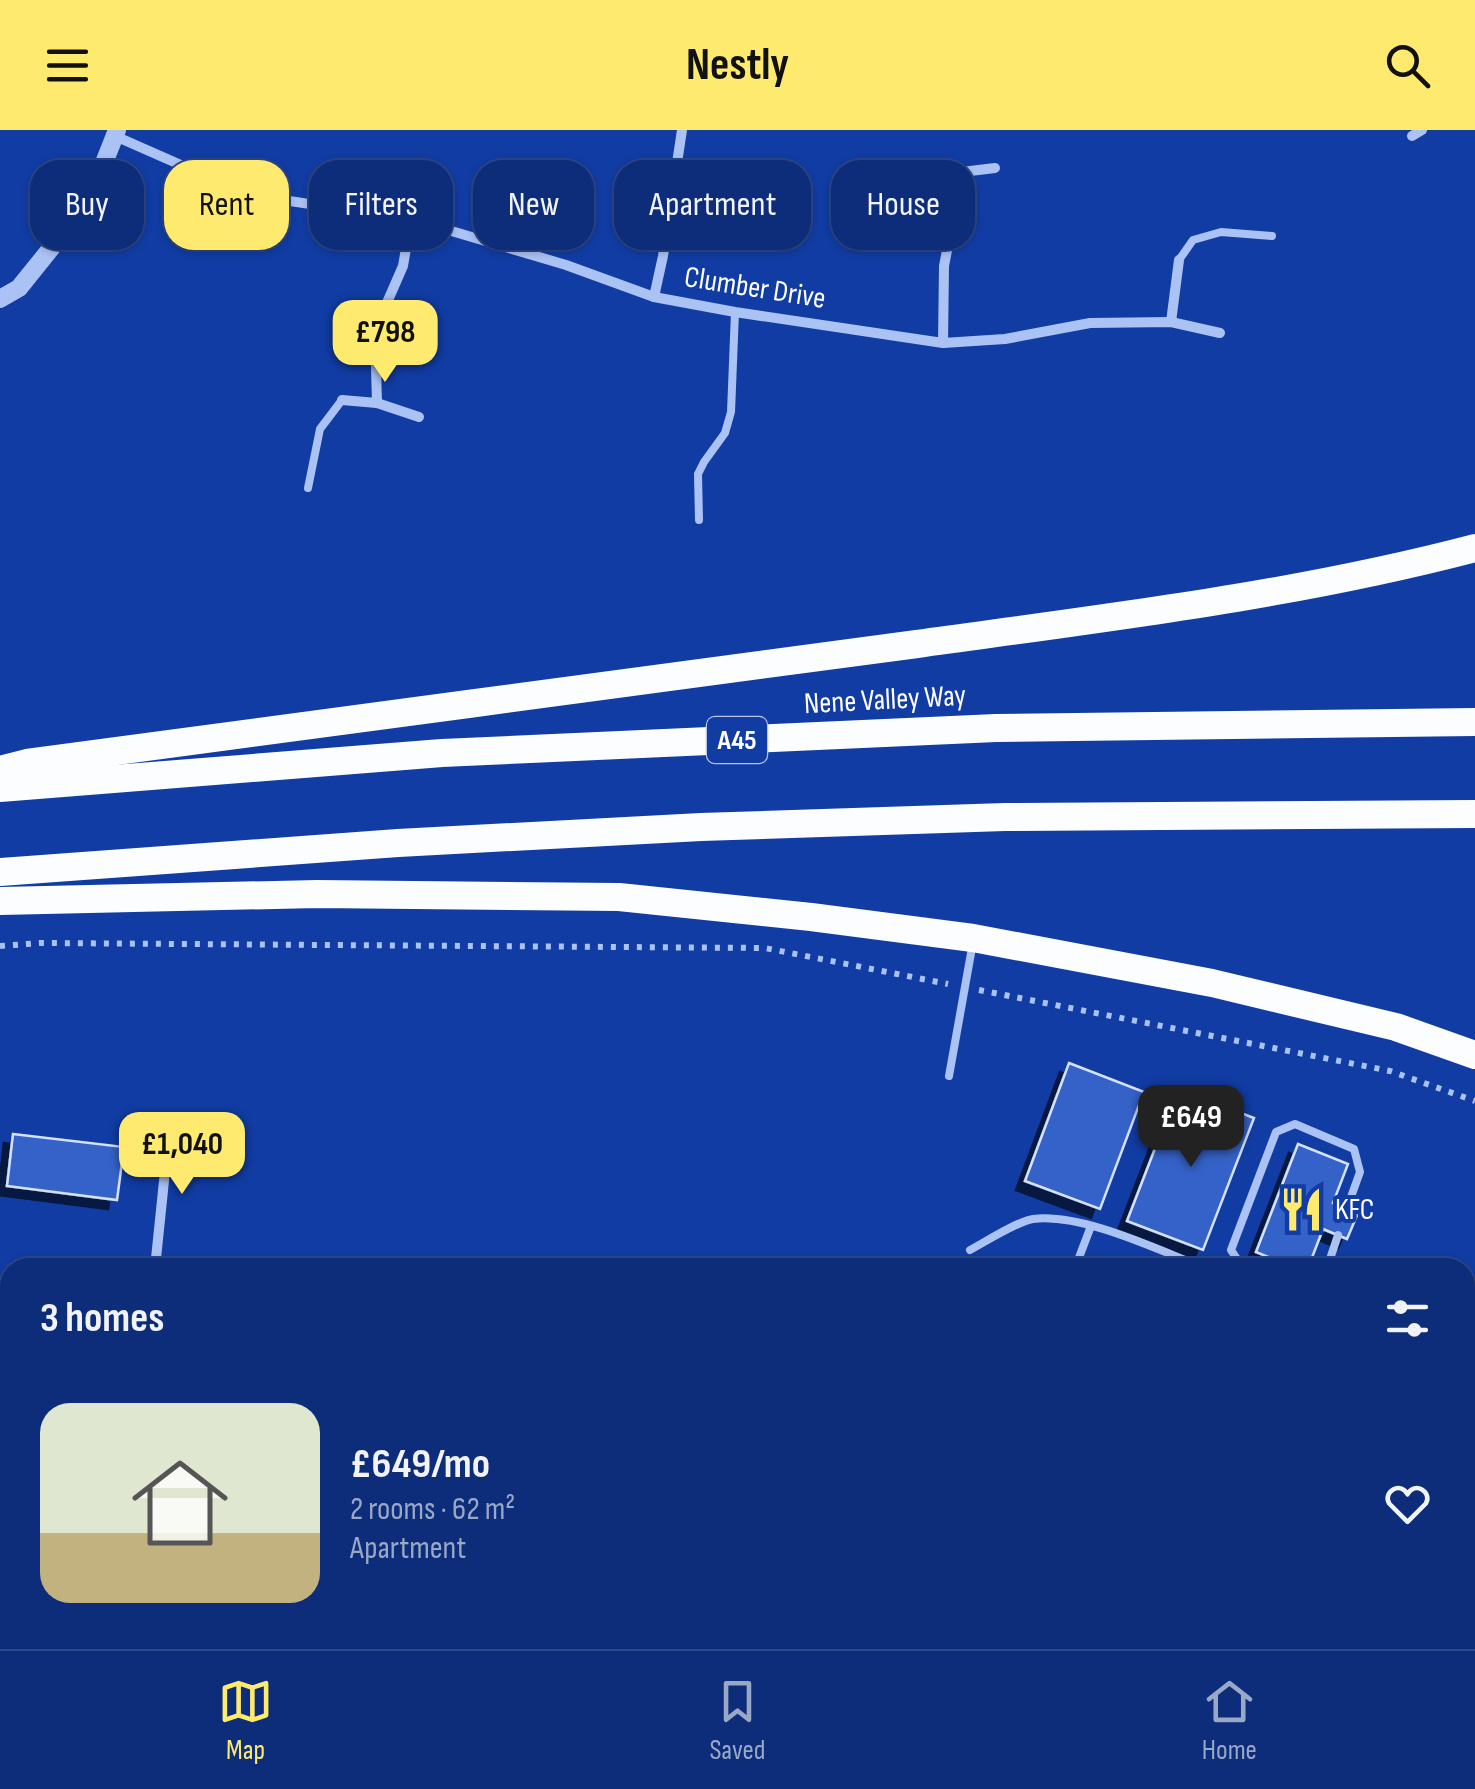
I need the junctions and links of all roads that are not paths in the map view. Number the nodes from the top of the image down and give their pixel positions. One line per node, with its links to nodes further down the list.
1 (682, 130): 11 (street)
2 (116, 133): 5 (street, Clumber Drive); 12 (street)
3 (995, 168): 4 (street)
4 (975, 170)
5 (309, 204)
6 (453, 232): 11 (street, Clumber Drive)
7 (1272, 236): 10 (lane)
8 (406, 250): 18 (street)
9 (947, 250): 16 (street)
10 (1179, 260): 14 (street)
11 (654, 296): 13 (street, Clumber Drive)
12 (0, 299)
13 (735, 312): 16 (street, Clumber Drive); 21 (lane)
14 (1171, 322): 15 (street, Clumber Drive); 16 (street, Clumber Drive)
15 (1220, 333)
16 (943, 343)
17 (342, 400): 18 (street); 20 (lane)
18 (377, 403): 19 (street)
19 (419, 417)
20 (308, 488)
21 (698, 520)
22 (1475, 548): 24 (highway)
23 (1475, 722): 25 (highway, Nene Valley Way / A45)
24 (0, 770)
25 (0, 788)
26 (1475, 814): 27 (highway)
27 (0, 872)
28 (0, 901): 29 (highway)
29 (973, 938): 30 (highway); 31 (lane)
30 (1475, 1055)
31 (949, 1076)
32 (170, 1122): 37 (street)
33 (1347, 1208): 40 (lane)
34 (1091, 1226): 36 (lane); 38 (lane); 39 (lane)
35 (1338, 1235): 41 (lane)
36 (970, 1250)
37 (156, 1258)
38 (1079, 1258)
39 (1178, 1258)
40 (1237, 1258)
41 (1330, 1258)

